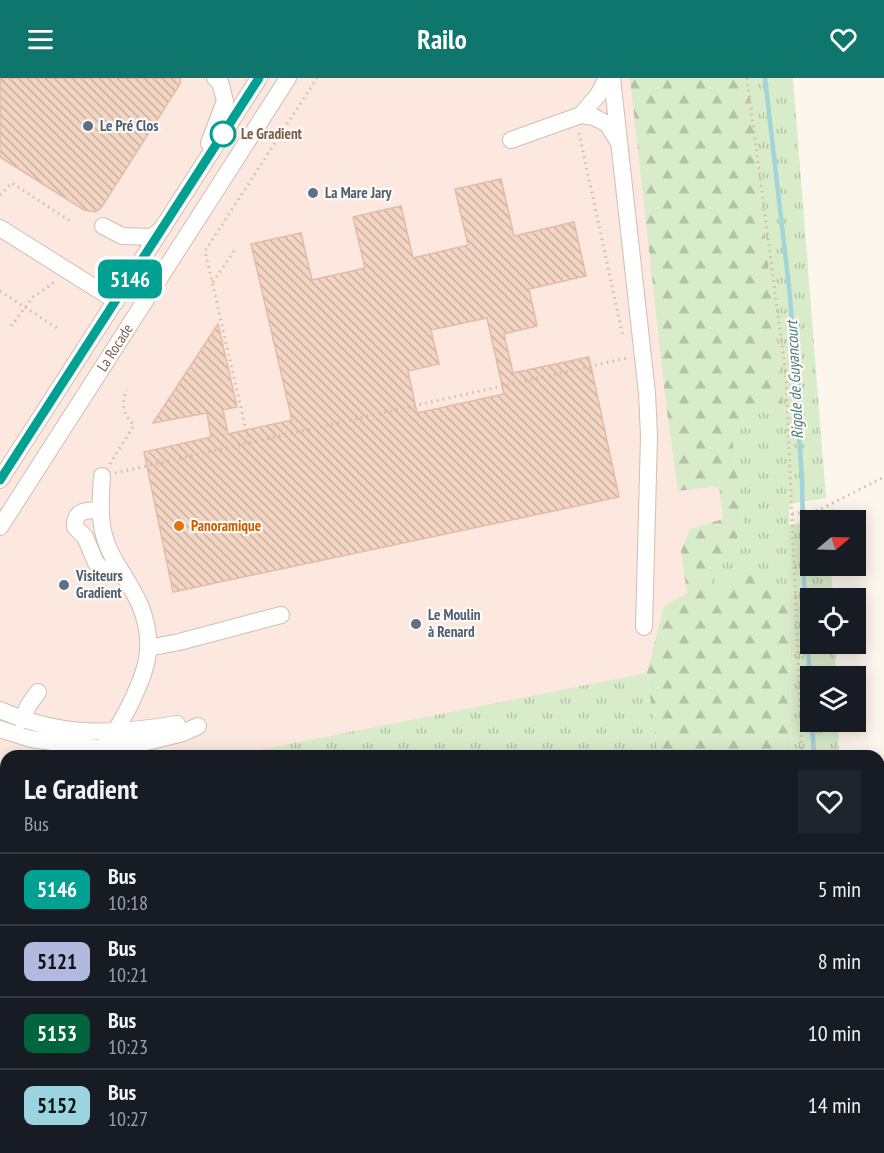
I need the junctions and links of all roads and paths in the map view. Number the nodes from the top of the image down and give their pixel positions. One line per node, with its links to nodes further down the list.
1 (214, 78): 11 (lane)
2 (259, 78): 11 (lane, La Rocade)
3 (288, 78): 34 (lane, La Rocade)
4 (317, 78): 19 (path)
5 (607, 78): 8 (lane)
6 (612, 78): 10 (lane)
7 (747, 78): 33 (path)
8 (579, 121): 9 (lane); 10 (lane); 25 (path)
9 (511, 140)
10 (619, 141): 37 (lane)
11 (196, 175): 15 (lane, La Rocade)
12 (0, 195): 13 (path)
13 (73, 223)
14 (103, 226): 15 (lane)
15 (163, 227): 21 (lane, La Rocade)
16 (0, 228): 21 (lane)
17 (234, 251): 19 (path)
18 (57, 280): 22 (path)
19 (213, 283): 28 (path)
20 (0, 291): 22 (path)
21 (116, 301): 31 (lane, La Rocade)
22 (25, 307): 23 (path); 24 (path)
23 (11, 326)
24 (57, 328)
25 (625, 346)
26 (628, 358): 28 (path)
27 (127, 390): 29 (path)
28 (249, 444): 29 (path)
29 (102, 476): 32 (lane)
30 (884, 477): 33 (path)
31 (0, 480)
32 (100, 511): 35 (lane); 35 (lane)
33 (792, 514): 45 (path)
34 (0, 527)
35 (122, 574): 38 (lane)
36 (280, 615): 38 (lane)
37 (644, 627)
38 (148, 648): 43 (lane)
39 (38, 692): 41 (lane)
40 (0, 710): 41 (lane)
41 (22, 720): 43 (lane)
42 (0, 729): 44 (lane)
43 (115, 732): 44 (lane); 44 (lane)
44 (102, 749)
45 (802, 750)

